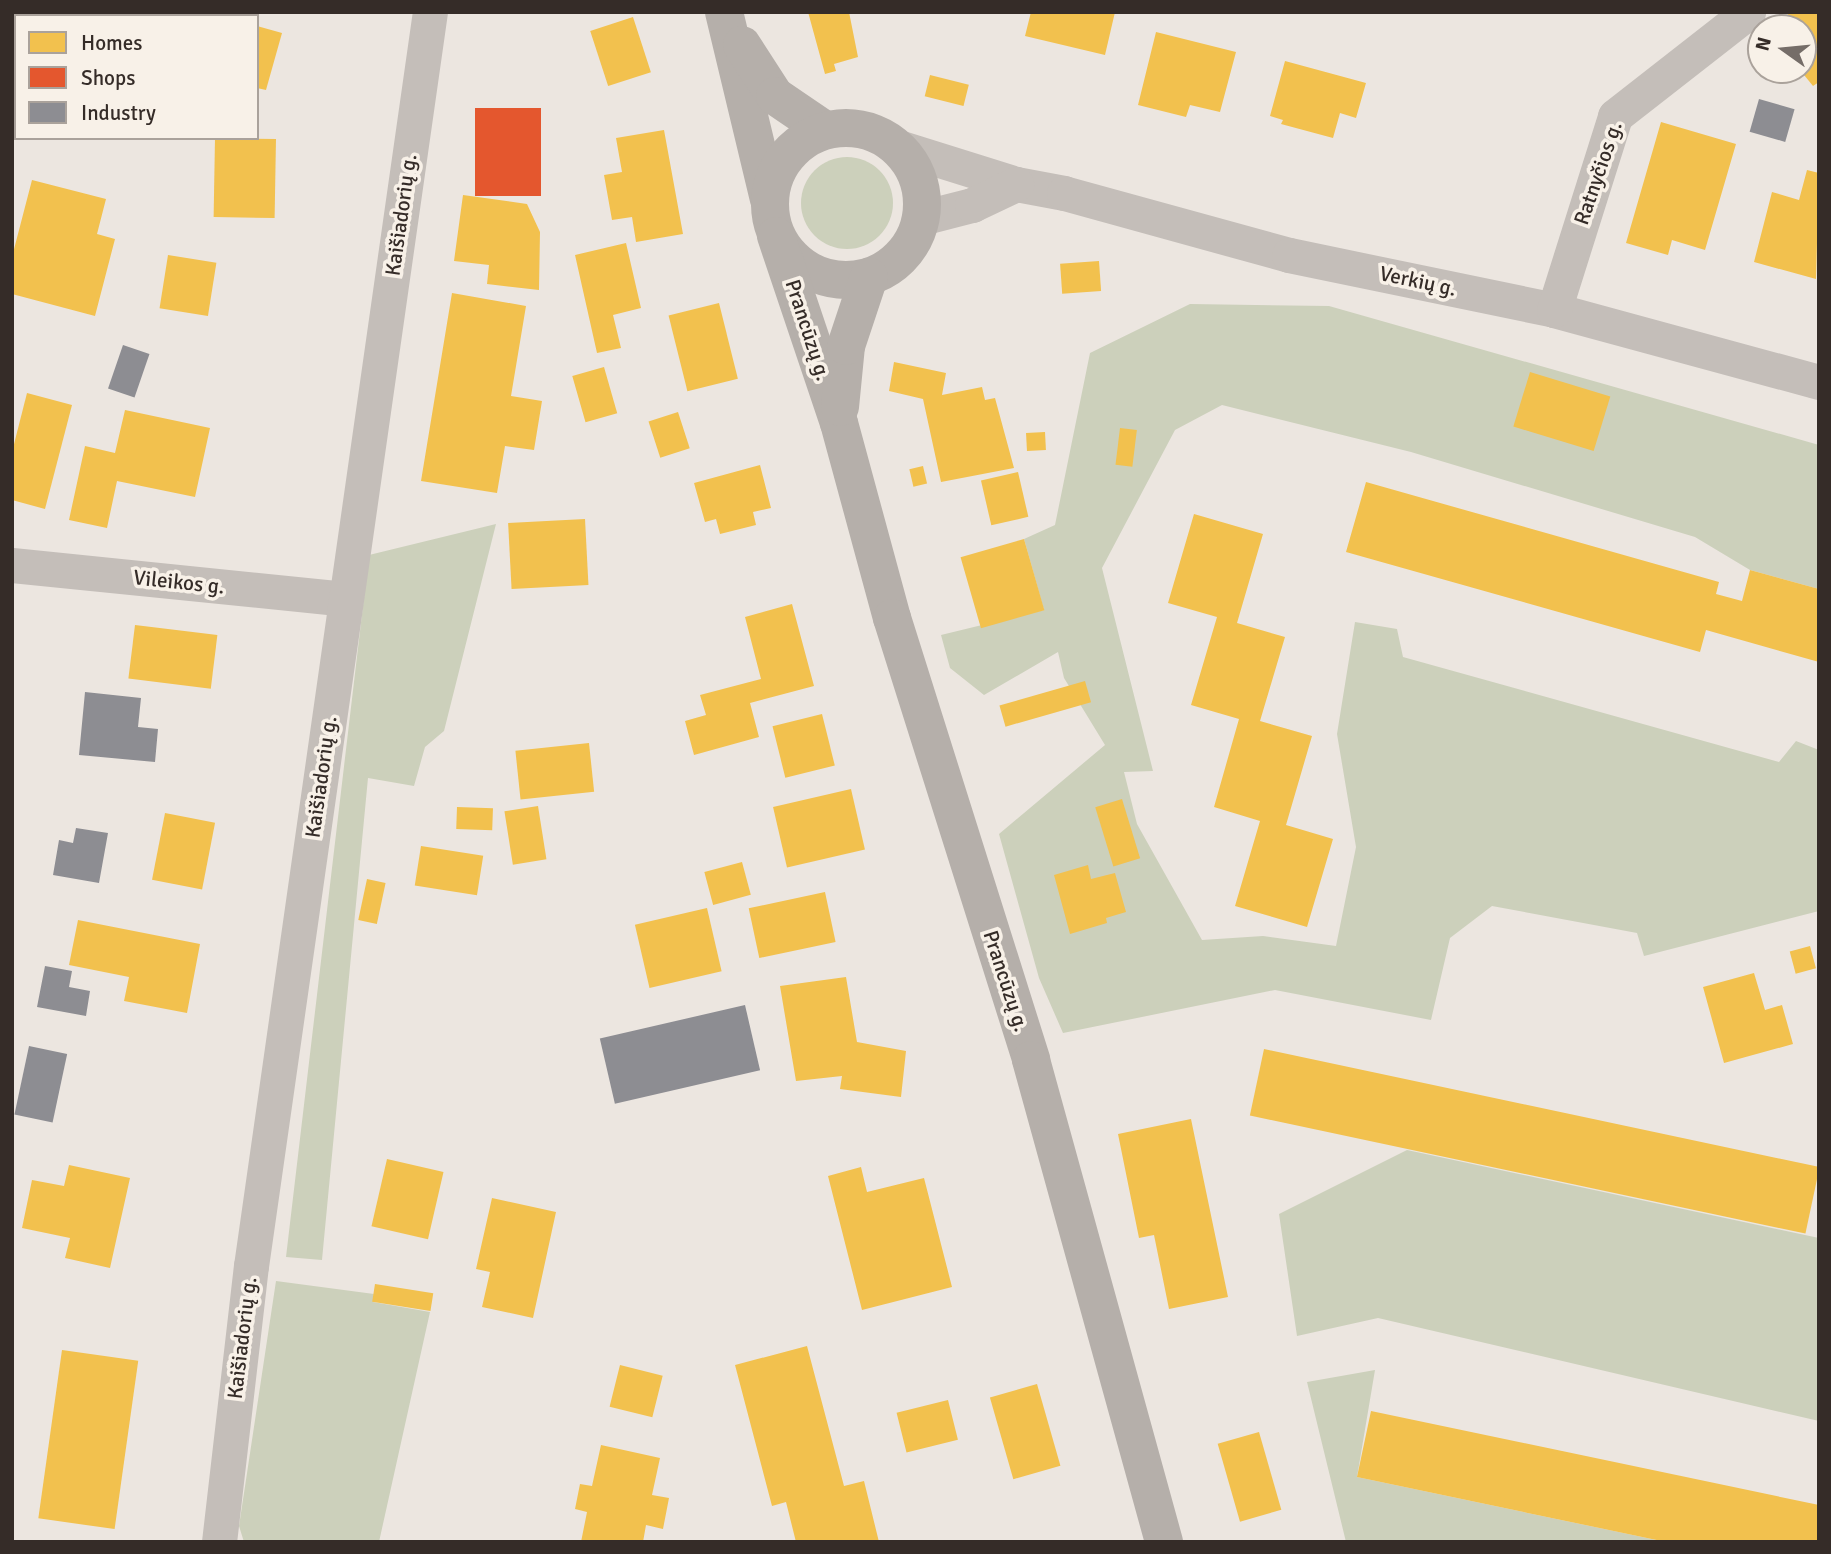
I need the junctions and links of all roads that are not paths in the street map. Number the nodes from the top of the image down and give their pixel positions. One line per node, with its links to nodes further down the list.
1 (430, 12): 15 (street, Kaišiadorių g.)
2 (1748, 12): 11 (street, Ratnyčios g.)
3 (726, 18): 4 (street); 7 (street)
4 (825, 130): 5 (street); 7 (street)
5 (898, 147): 6 (street, Verkių g.); 8 (street)
6 (1016, 184): 8 (street); 11 (street, Verkių g.)
7 (769, 199): 9 (street)
8 (921, 218): 10 (street)
9 (776, 236): 10 (street); 13 (street, Prancūzų g.)
10 (869, 277): 13 (street, Prancūzų g.)
11 (1554, 310): 12 (street, Verkių g.)
12 (1819, 382)
13 (839, 423): 17 (street, Prancūzų g.)
14 (12, 565): 15 (street, Vileikos g.)
15 (345, 599): 16 (street, Kaišiadorių g.)
16 (219, 1542)
17 (1164, 1542)

